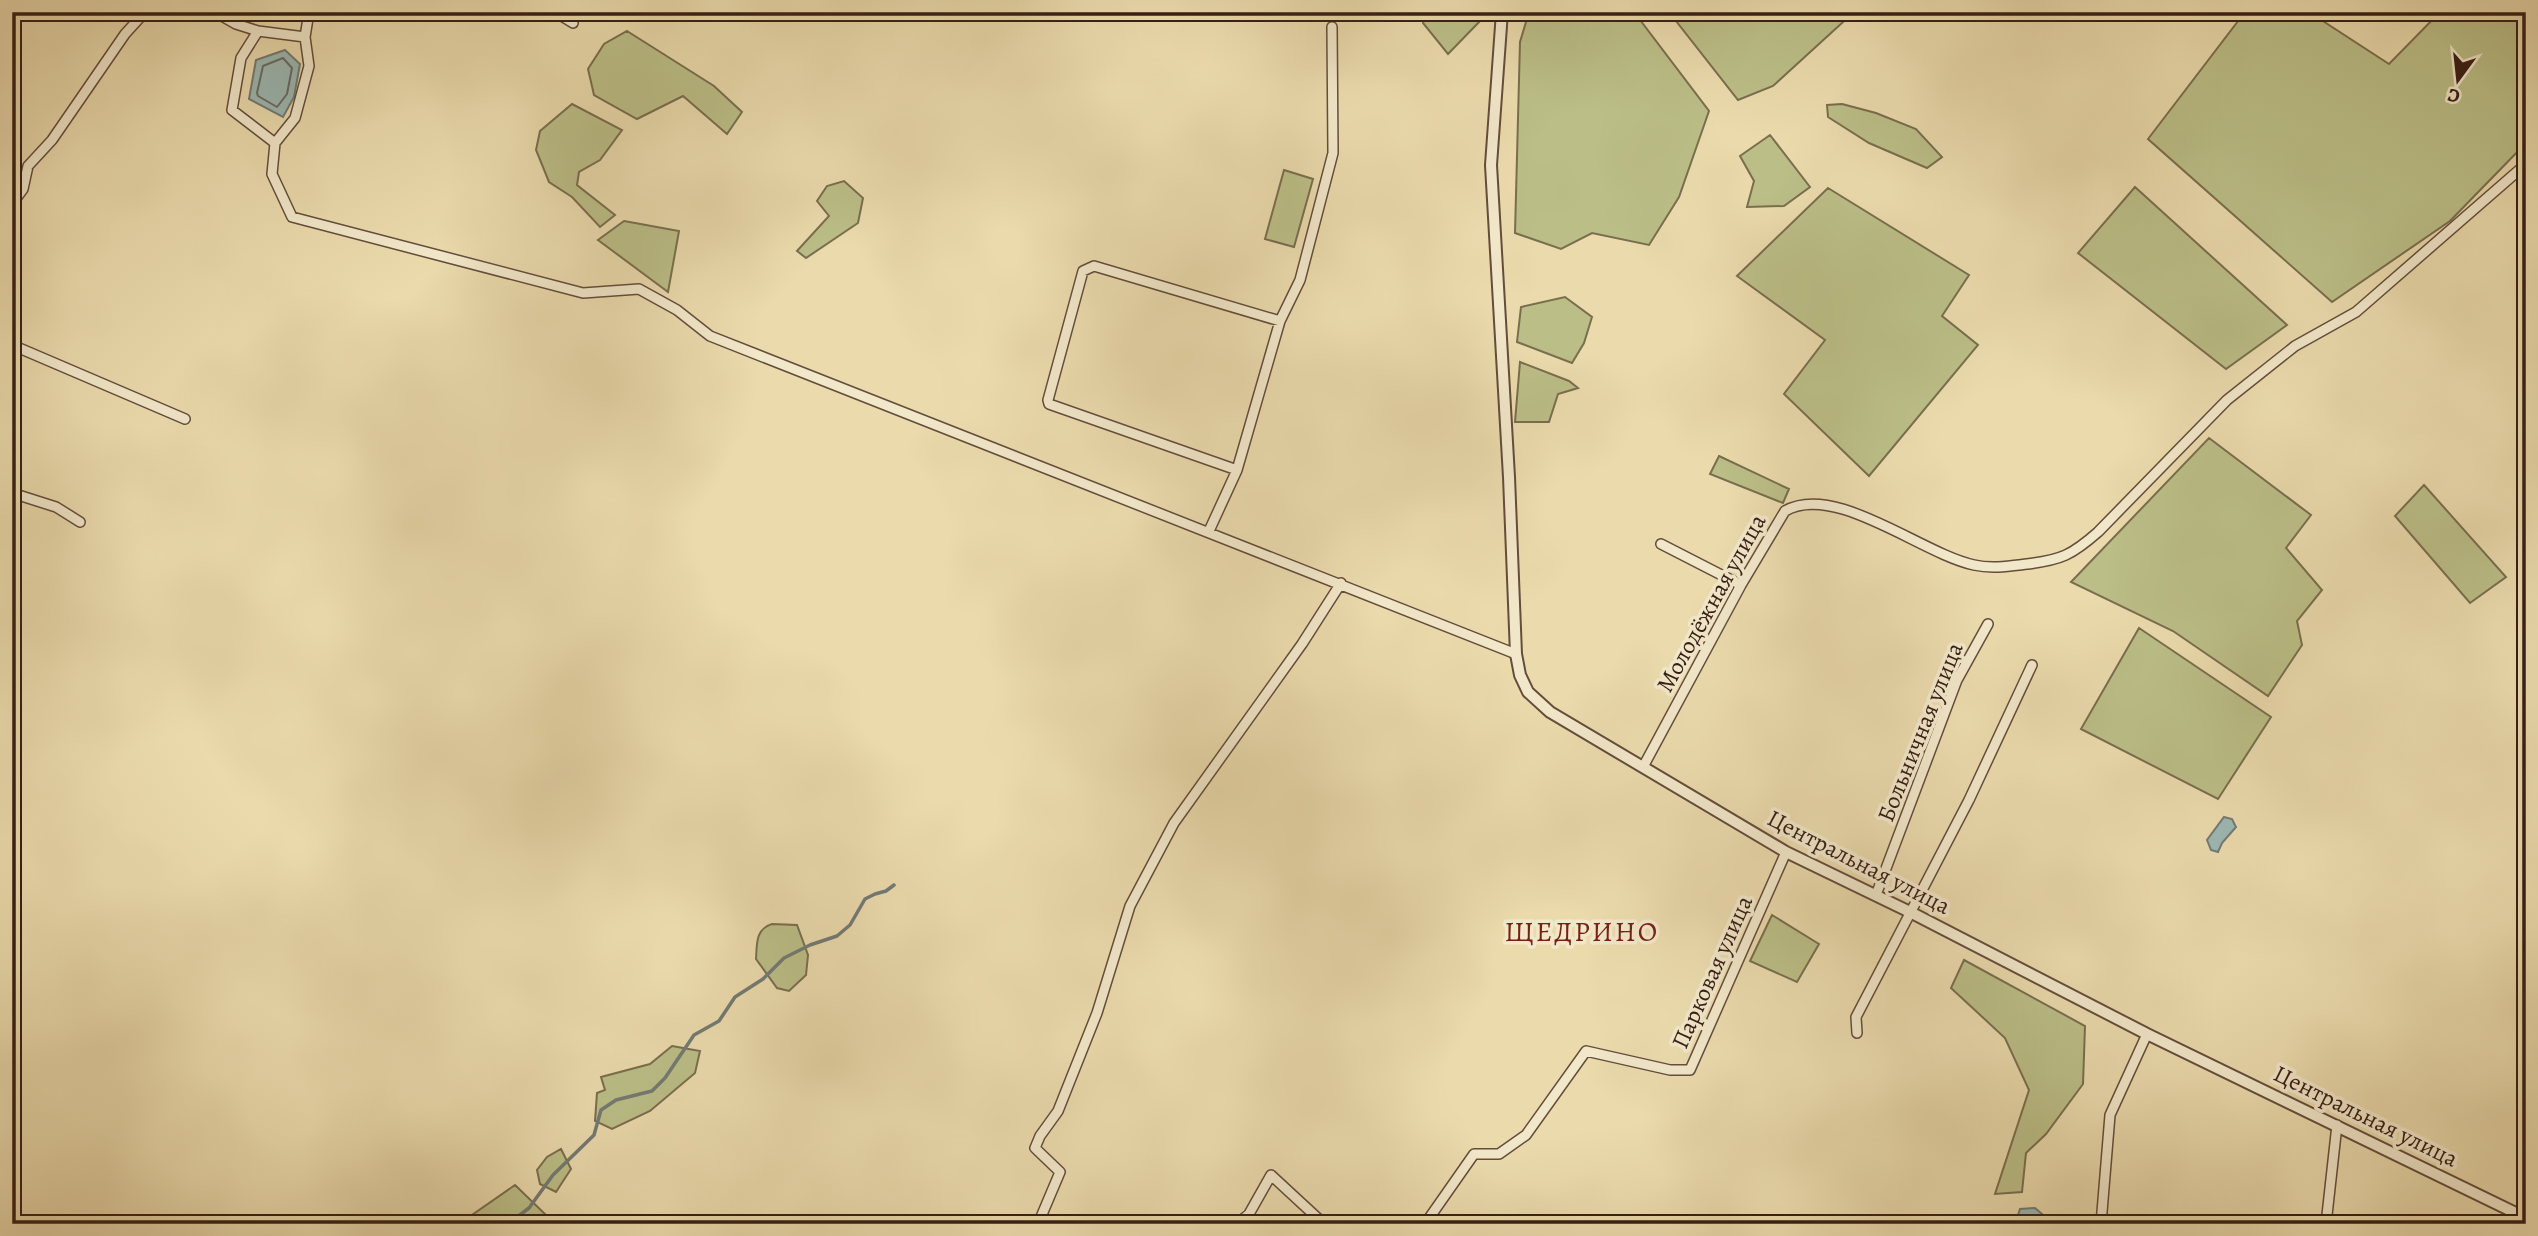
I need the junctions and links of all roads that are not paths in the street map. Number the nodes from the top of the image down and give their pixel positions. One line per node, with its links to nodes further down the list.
1 (145, 12): 12 (street)
2 (215, 12): 8 (street)
3 (309, 12): 9 (street)
4 (555, 12): 6 (street)
5 (1502, 12): 26 (street, Центральная улица)
6 (573, 23)
7 (1332, 27): 15 (street)
8 (258, 32): 9 (street); 10 (street)
9 (305, 37): 10 (street)
10 (275, 143): 21 (street)
11 (2526, 164): 24 (street, Молодёжная улица)
12 (23, 189): 13 (street); 14 (street)
13 (12, 191)
14 (12, 204)
15 (1280, 321): 18 (street); 18 (street)
16 (12, 345): 17 (street)
17 (185, 419)
18 (1237, 470): 21 (street)
19 (12, 494): 20 (street)
20 (80, 522)
21 (1209, 531): 23 (street)
22 (1661, 544): 24 (street)
23 (1341, 583): 26 (street); 36 (street)
24 (1741, 585): 28 (street, Молодёжная улица)
25 (1988, 624): 30 (street, Больничная улица)
26 (1516, 654): 28 (street, Центральная улица)
27 (2032, 666): 31 (street)
28 (1643, 768): 29 (street, Центральная улица)
29 (1786, 852): 30 (street, Центральная улица); 39 (street, Парковая улица)
30 (1876, 895): 31 (street, Центральная улица)
31 (1912, 913): 32 (street); 33 (street, Центральная улица)
32 (1857, 1033)
33 (2147, 1034): 34 (street, Центральная улица); 40 (street)
34 (2337, 1125): 35 (street, Центральная улица); 41 (street)
35 (2526, 1218)
36 (1038, 1224)
37 (1237, 1224): 38 (street)
38 (1324, 1224)
39 (1425, 1224)
40 (2101, 1224)
41 (2326, 1224)

